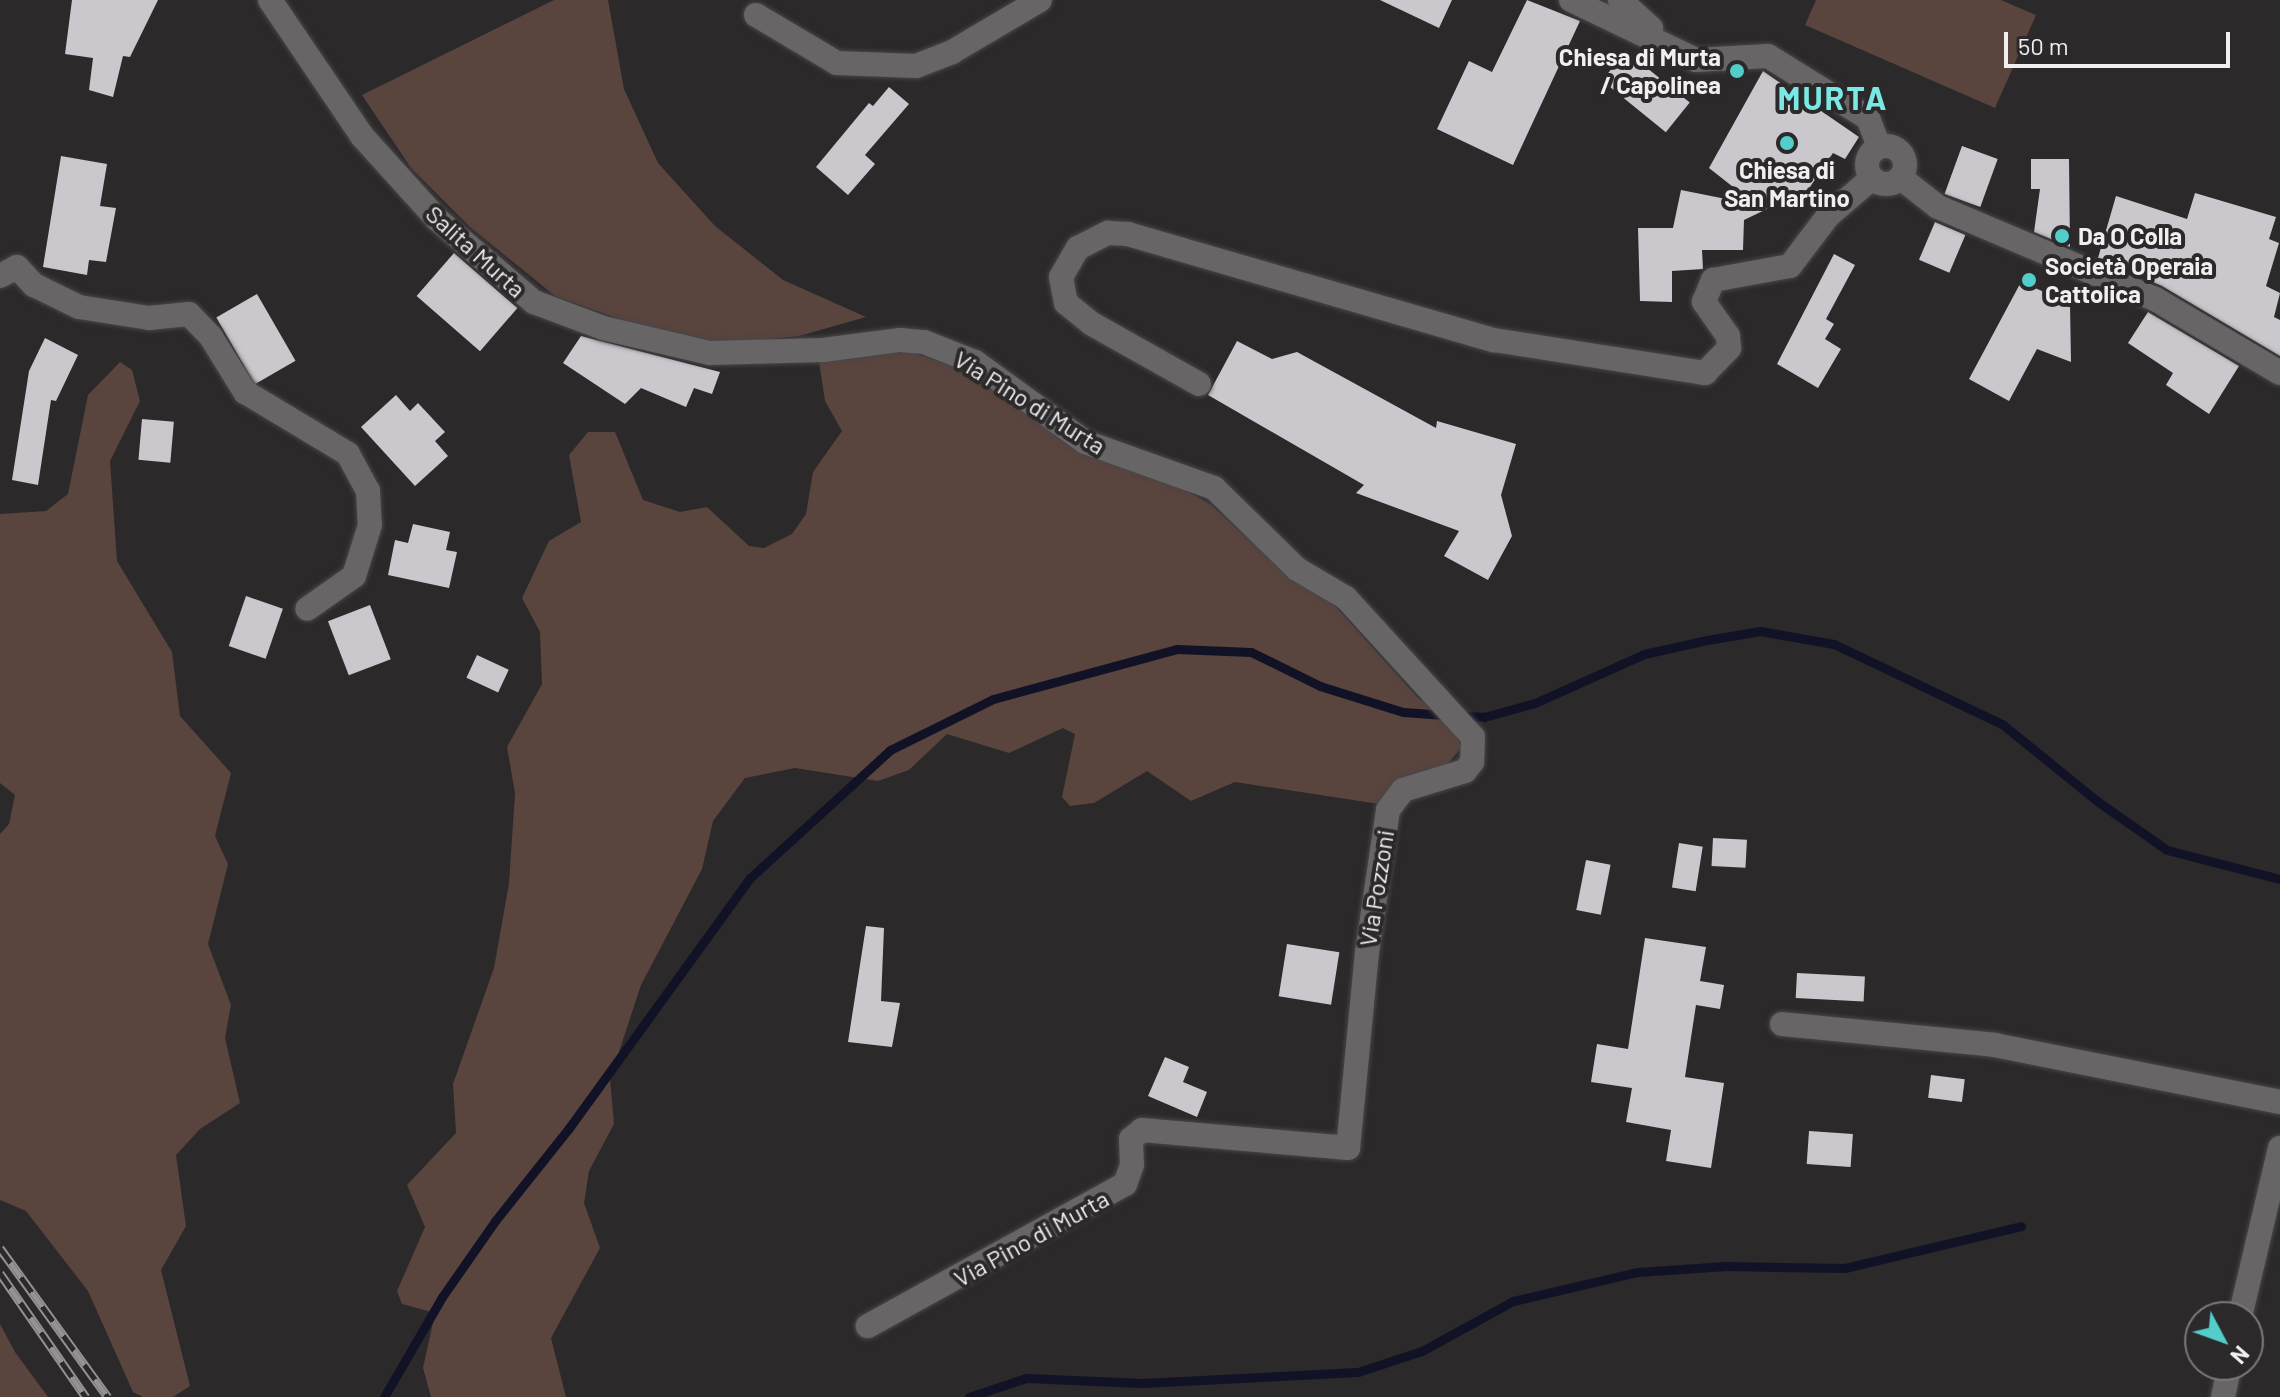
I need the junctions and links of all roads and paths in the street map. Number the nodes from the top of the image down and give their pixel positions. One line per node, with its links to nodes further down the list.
1 (270, 0): 11 (street, Salita Murta)
2 (1040, 0): 5 (street)
3 (1571, 0): 6 (street)
4 (1620, 0): 6 (street)
5 (756, 15)
6 (1666, 42): 7 (street)
7 (1879, 147): 8 (street); 9 (street)
8 (1872, 178): 9 (street); 13 (street)
9 (1901, 178): 12 (street)
10 (0, 276): 14 (street)
11 (823, 350): 15 (street, Via Pino di Murta)
12 (2280, 373)
13 (1199, 384)
14 (307, 609)
15 (1435, 698): 18 (street, Via Pozzoni)
16 (1782, 1024): 17 (street)
17 (2280, 1102)
18 (1348, 1148): 21 (street, Via Pino di Murta)
19 (2280, 1148): 20 (street)
20 (2244, 1301)
21 (868, 1326)

